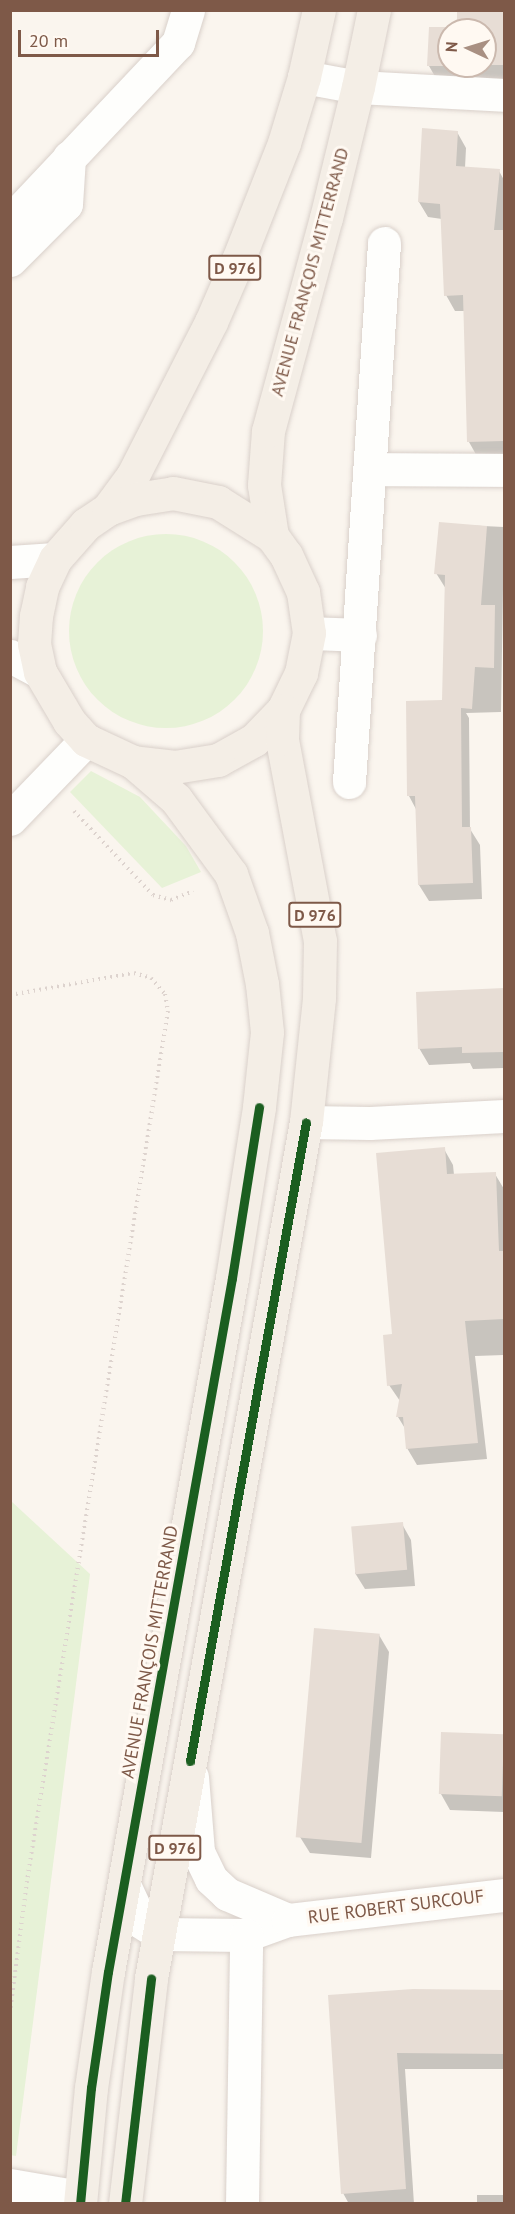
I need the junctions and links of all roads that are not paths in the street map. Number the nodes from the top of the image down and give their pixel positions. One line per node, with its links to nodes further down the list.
1 (188, 10): 7 (street)
2 (319, 10): 4 (main road, D 976)
3 (374, 10): 5 (main road, AVENUE FRANÇOIS MITTERRAND)
4 (304, 77): 5 (street); 13 (main road, D 976)
5 (358, 87): 6 (street); 14 (main road, AVENUE FRANÇOIS MITTERRAND)
6 (504, 95)
7 (69, 157): 8 (street); 10 (street)
8 (10, 221)
9 (384, 243): 11 (street)
10 (10, 260)
11 (370, 469): 12 (street); 18 (street)
12 (504, 470)
13 (108, 509): 14 (main road); 15 (main road)
14 (272, 536): 17 (main road)
15 (55, 559): 16 (street); 20 (main road)
16 (10, 562)
17 (309, 633): 18 (street); 21 (main road)
18 (360, 635): 24 (street)
19 (10, 656): 20 (street)
20 (40, 672): 22 (main road)
21 (283, 710): 23 (main road); 27 (main road, D 976)
22 (86, 740): 23 (main road); 25 (street)
23 (133, 762): 29 (main road, AVENUE FRANÇOIS MITTERRAND / D 976)
24 (349, 782)
25 (10, 819)
26 (504, 1116): 27 (street)
27 (306, 1122): 28 (main road, D 976)
28 (190, 1761): 31 (street, RUE ROBERT SURCOUF); 32 (main road, D 976)
29 (125, 1887): 32 (street); 35 (main road, AVENUE FRANÇOIS MITTERRAND / D 976)
30 (504, 1895): 31 (street, RUE ROBERT SURCOUF)
31 (288, 1920): 33 (street, RUE ROBERT SURCOUF)
32 (160, 1934): 33 (street, RUE ROBERT SURCOUF); 36 (main road, D 976)
33 (246, 1935): 37 (street)
34 (10, 2185): 35 (street)
35 (80, 2200)
36 (125, 2204)
37 (242, 2204)

